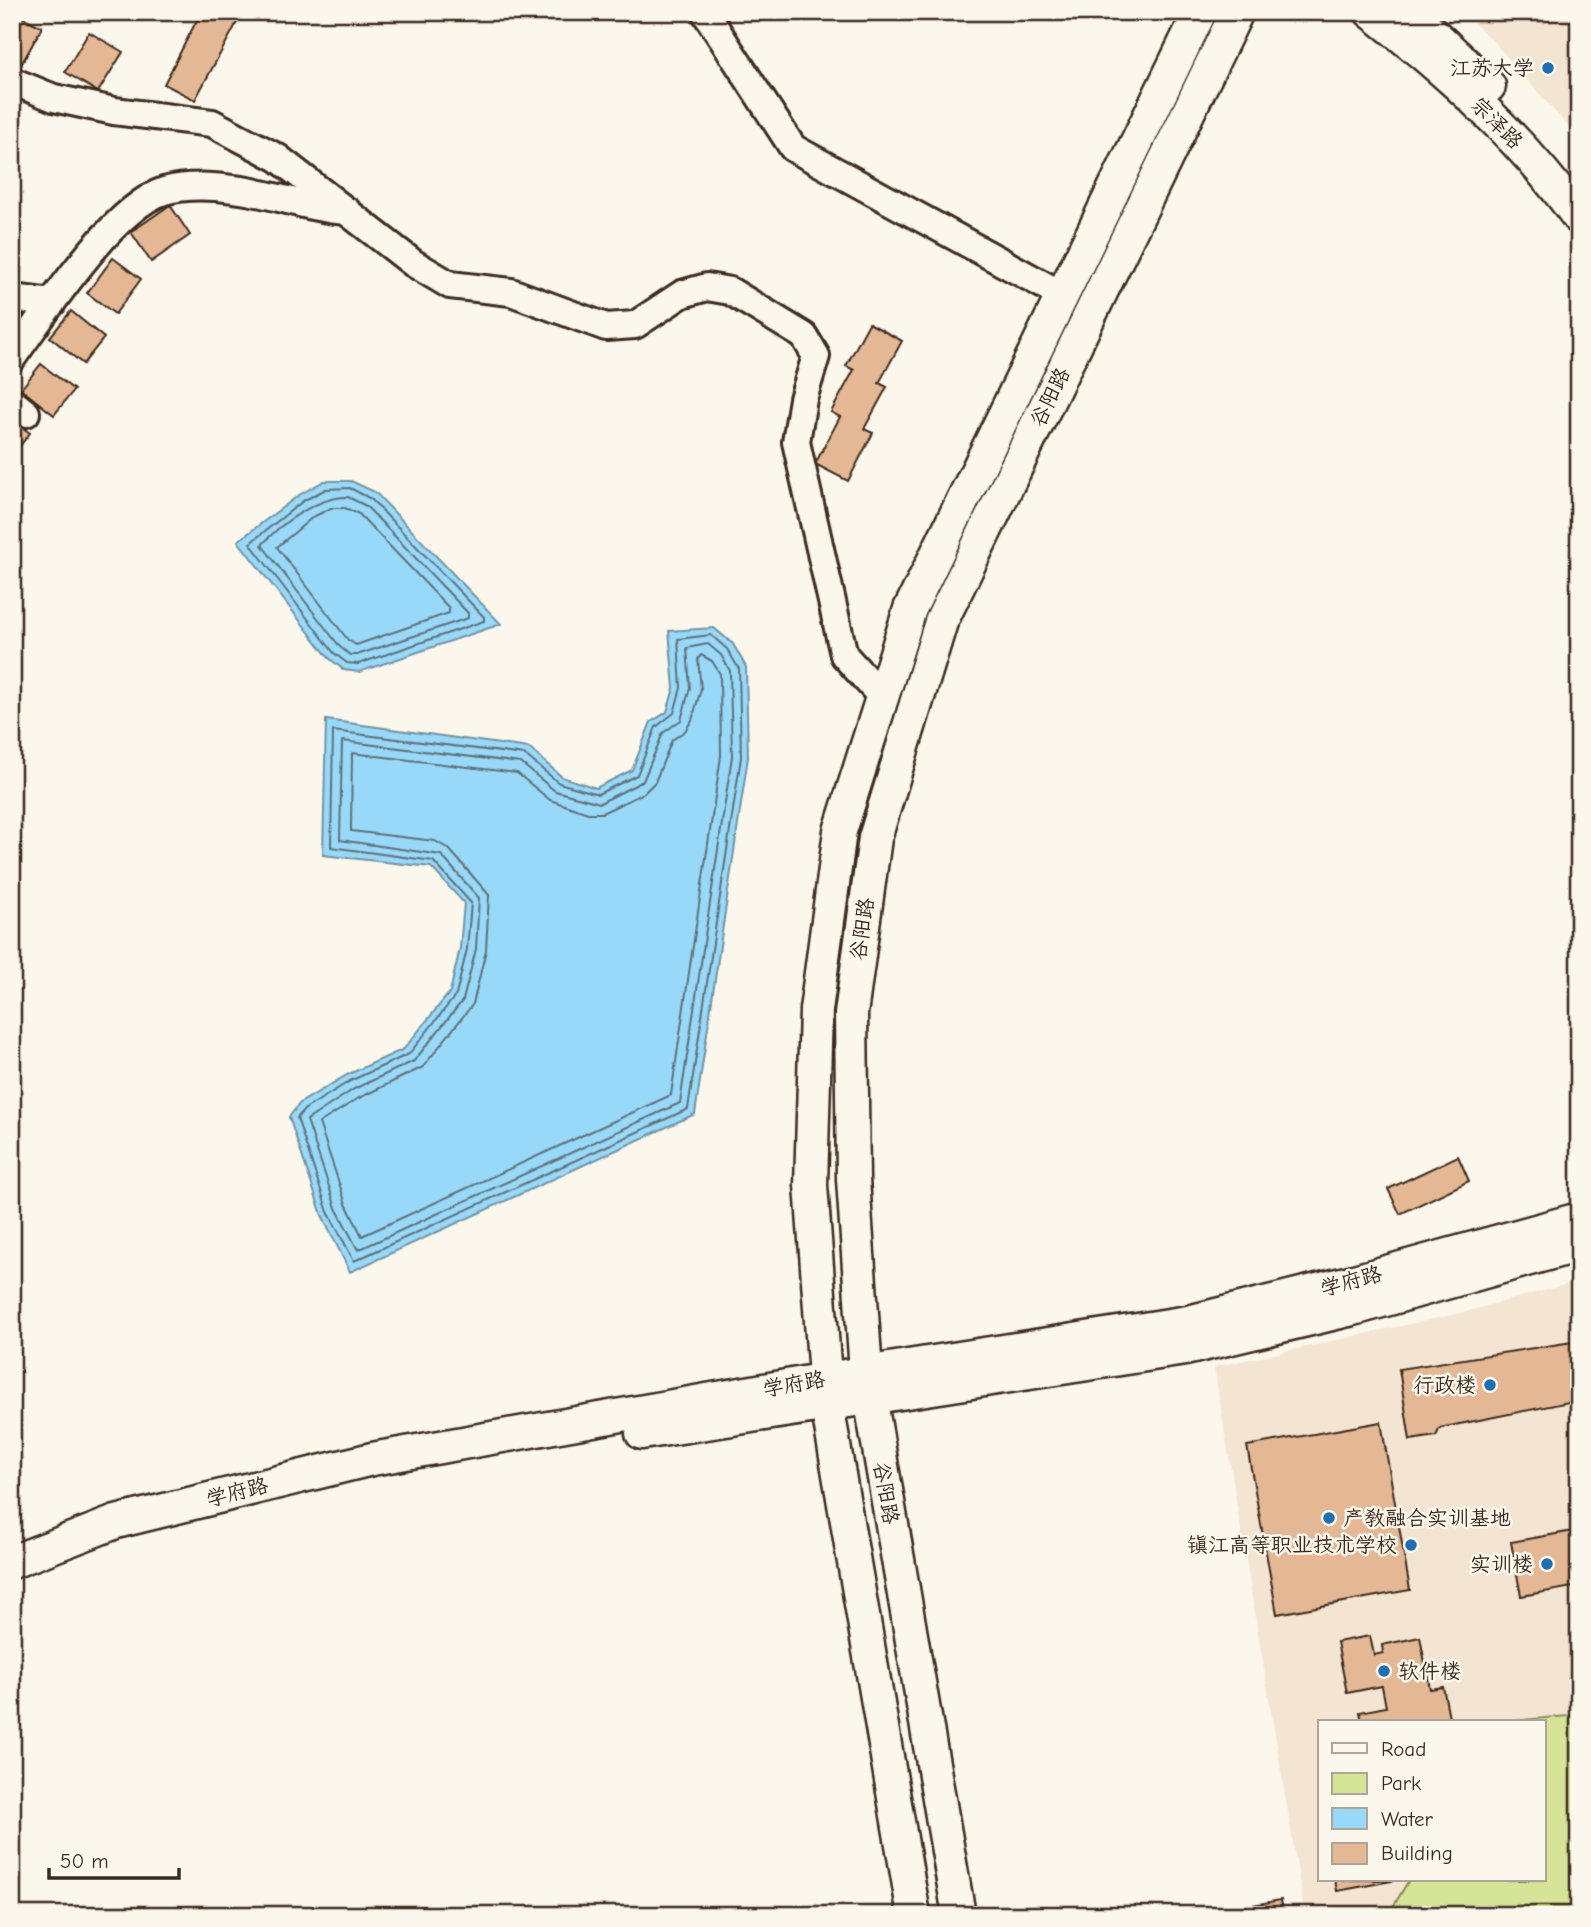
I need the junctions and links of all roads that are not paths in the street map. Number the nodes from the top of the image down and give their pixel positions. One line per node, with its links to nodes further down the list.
1 (705, 12): 10 (lane)
2 (1200, 12): 10 (main road, 谷阳路)
3 (1237, 12): 17 (main road, 谷阳路)
4 (1371, 12): 9 (main road, 宗泽路)
5 (1410, 12): 7 (main road, 宗泽路)
6 (12, 81): 8 (lane)
7 (1579, 185)
8 (348, 211): 12 (lane); 14 (lane)
9 (1579, 218)
10 (1062, 295): 14 (main road, 谷阳路)
11 (12, 303): 12 (lane)
12 (52, 303): 13 (lane)
13 (12, 358)
14 (882, 697): 18 (main road, 谷阳路)
15 (1579, 1219): 17 (main road, 学府路)
16 (1579, 1245): 17 (main road, 学府路)
17 (868, 1386): 18 (main road, 学府路); 22 (main road, 谷阳路)
18 (826, 1391): 19 (main road, 学府路); 20 (main road, 学府路); 21 (main road, 谷阳路)
19 (12, 1562)
20 (12, 1579)
21 (914, 1915)
22 (959, 1915)

